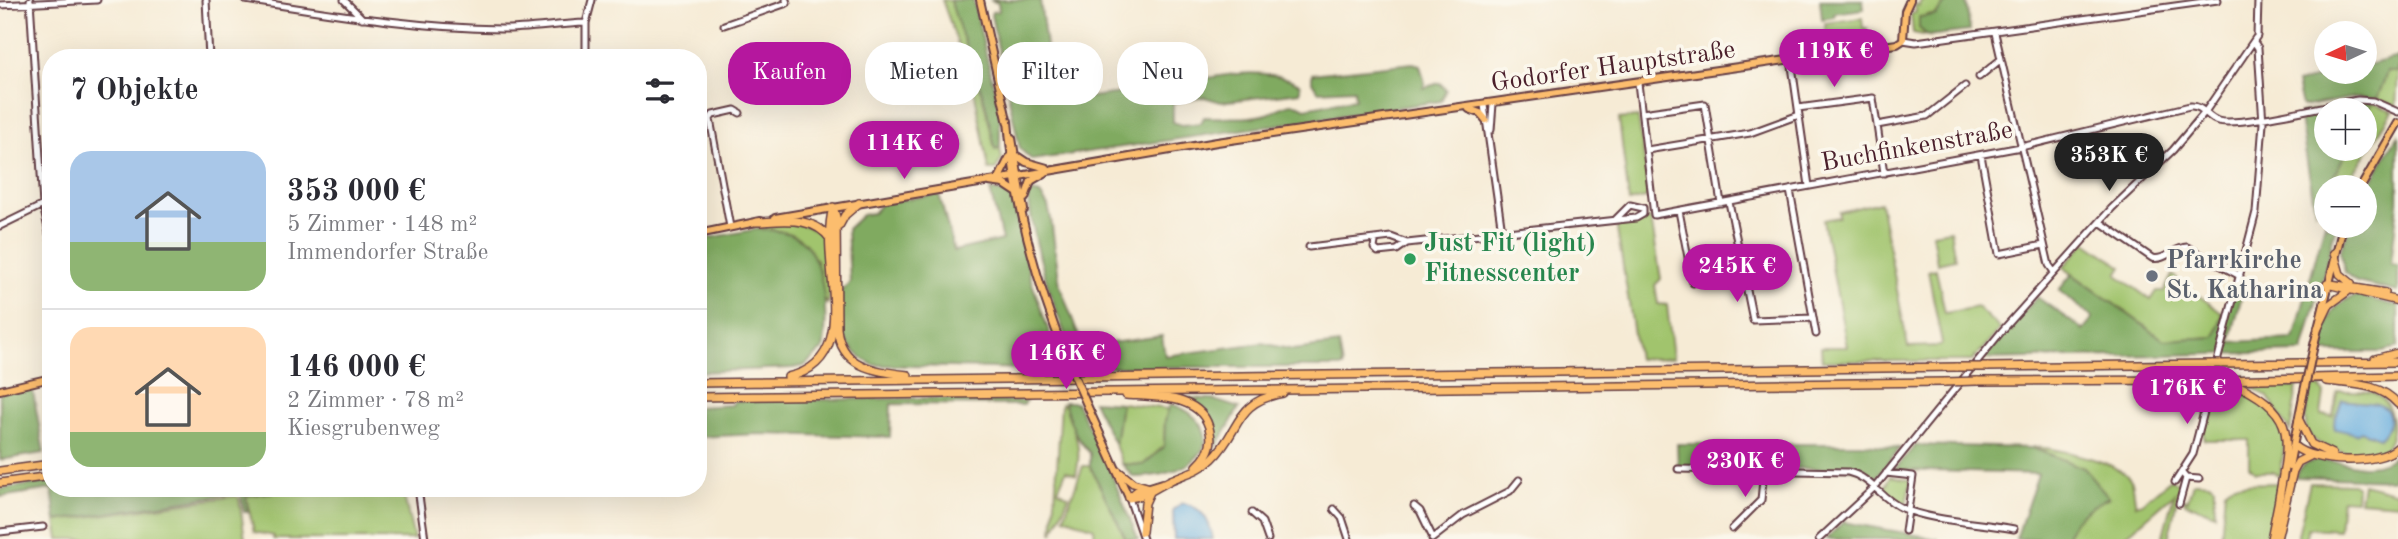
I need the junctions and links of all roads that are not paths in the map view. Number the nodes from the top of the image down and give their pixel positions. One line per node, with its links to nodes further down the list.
1 (97, 0): 11 (street)
2 (206, 0): 19 (street)
3 (245, 0): 13 (street)
4 (344, 0): 13 (street)
5 (592, 0): 14 (street)
6 (786, 0): 15 (street)
7 (980, 0): 44 (main road)
8 (1910, 0): 17 (main road)
9 (2218, 0): 16 (street, Godorfer Hauptstraße)
10 (2258, 0): 18 (street)
11 (30, 2): 12 (street); 52 (street)
12 (0, 5)
13 (362, 18): 14 (street)
14 (586, 23): 20 (street)
15 (724, 25)
16 (1995, 33): 17 (street, Godorfer Hauptstraße); 22 (street)
17 (1903, 40): 21 (main road, Godorfer Hauptstraße)
18 (2254, 42): 30 (street); 35 (street)
19 (209, 49)
20 (586, 49)
21 (1791, 59): 24 (main road, Godorfer Hauptstraße); 29 (street)
22 (2000, 60): 23 (street); 41 (street)
23 (1979, 77)
24 (1638, 83): 26 (main road, Godorfer Hauptstraße); 33 (street)
25 (1965, 86): 37 (street)
26 (1493, 104): 27 (main road, Godorfer Hauptstraße); 39 (street)
27 (1485, 105): 28 (main road, Godorfer Hauptstraße); 36 (street)
28 (1467, 108): 36 (main road); 45 (main road, Godorfer Hauptstraße)
29 (1798, 108): 34 (street); 37 (street)
30 (2205, 111): 35 (street, Buchfinkenstraße); 41 (street, Buchfinkenstraße); 64 (street)
31 (2398, 112): 35 (street, Buchfinkenstraße)
32 (740, 113): 67 (street)
33 (1642, 113): 40 (street); 42 (street)
34 (1799, 116): 40 (street); 51 (street)
35 (2263, 117): 79 (street)
36 (1486, 121): 39 (street)
37 (1877, 125): 46 (street)
38 (2397, 126): 48 (main road)
39 (1490, 133): 69 (street)
40 (1711, 139): 42 (street); 58 (street)
41 (2021, 147): 43 (street, Buchfinkenstraße); 75 (street)
42 (1647, 150): 61 (street, Buchfinkenstraße)
43 (1981, 155): 46 (street, Buchfinkenstraße); 75 (street)
44 (1014, 156): 45 (main road); 47 (main road); 49 (main road)
45 (1053, 169): 47 (main road, Godorfer Hauptstraße); 55 (main road)
46 (1884, 173): 51 (street, Buchfinkenstraße)
47 (1017, 175): 49 (main road, Godorfer Hauptstraße); 54 (main road); 55 (main road)
48 (2368, 175)
49 (999, 178): 50 (main road, Godorfer Hauptstraße)
50 (983, 181): 54 (main road); 57 (main road, Godorfer Hauptstraße)
51 (1809, 186): 53 (street, Buchfinkenstraße)
52 (42, 189)
53 (1790, 190): 56 (street, Buchfinkenstraße); 85 (street)
54 (1016, 192): 65 (main road)
55 (1024, 202): 65 (main road)
56 (1729, 202): 58 (street, Buchfinkenstraße); 85 (street)
57 (859, 203): 60 (main road, Godorfer Hauptstraße); 70 (highway)
58 (1721, 203): 61 (street, Buchfinkenstraße)
59 (42, 205): 66 (street)
60 (833, 207): 63 (main road, Godorfer Hauptstraße); 70 (highway); 72 (highway)
61 (1679, 211): 80 (street)
62 (1615, 220): 62 (street); 69 (street)
63 (757, 222): 67 (main road, Godorfer Hauptstraße); 72 (highway)
64 (2100, 222): 78 (street); 79 (street)
65 (1025, 225): 113 (main road, bridge)
66 (0, 226)
67 (730, 227): 68 (main road, Godorfer Hauptstraße)
68 (707, 232)
69 (1502, 232): 74 (street)
70 (837, 234): 93 (highway)
71 (2339, 238): 77 (main road)
72 (831, 241): 96 (highway)
73 (1375, 242): 74 (street); 74 (street); 76 (street)
74 (1407, 243)
75 (2044, 245): 78 (street)
76 (1311, 247)
77 (2334, 253): 81 (main road); 82 (highway)
78 (2054, 272): 114 (street)
79 (2240, 276): 116 (street)
80 (1693, 283)
81 (2327, 284): 82 (highway); 83 (highway); 86 (main road)
82 (2361, 287): 84 (highway)
83 (2348, 291): 84 (highway); 86 (highway)
84 (2398, 299)
85 (1813, 318): 87 (street)
86 (2318, 328): 103 (main road, bridge)
87 (1816, 334)
88 (2398, 353): 89 (highway)
89 (2364, 362): 90 (highway); 93 (highway, bridge)
90 (2398, 362)
91 (2398, 376): 92 (highway)
92 (2290, 378): 95 (highway); 102 (highway)
93 (947, 379): 96 (highway)
94 (42, 380): 99 (main road)
95 (2225, 380): 98 (highway, bridge); 126 (highway)
96 (771, 381): 97 (highway)
97 (707, 383)
98 (1305, 389): 100 (highway); 115 (highway)
99 (0, 390)
100 (1098, 391): 101 (highway); 115 (highway)
101 (707, 397)
102 (2398, 404)
103 (2299, 420): 104 (main road); 107 (highway)
104 (2294, 446): 106 (highway); 109 (main road)
105 (2398, 447): 107 (highway)
106 (2315, 456): 107 (highway); 146 (highway)
107 (2343, 458)
108 (42, 465): 112 (highway)
109 (2289, 467): 126 (highway); 146 (highway)
110 (1678, 469): 111 (street)
111 (1765, 470): 122 (street); 133 (street)
112 (0, 471)
113 (1118, 471): 123 (highway); 125 (main road)
114 (1886, 473): 122 (street); 130 (street)
115 (1186, 474): 123 (highway)
116 (2184, 475): 118 (street); 120 (street); 127 (street)
117 (42, 477): 121 (highway)
118 (2199, 479)
119 (1519, 480): 143 (street)
120 (2175, 482)
121 (0, 483)
122 (1875, 487): 130 (street); 144 (street)
123 (1149, 489): 125 (highway); 138 (highway)
124 (419, 497): 140 (street)
125 (1129, 498): 138 (street)
126 (2279, 498): 145 (highway)
127 (2179, 504)
128 (1413, 506): 143 (street)
129 (1334, 509): 142 (street)
130 (1909, 510): 134 (street); 136 (street)
131 (1252, 513): 141 (street)
132 (43, 527): 135 (street)
133 (1732, 529)
134 (2014, 529)
135 (15, 531): 137 (street); 139 (street)
136 (1905, 531)
137 (0, 532)
138 (1142, 535)
139 (16, 539)
140 (425, 539)
141 (1268, 539)
142 (1349, 539)
143 (1433, 539)
144 (1819, 539)
145 (2271, 539)
146 (2277, 539)

